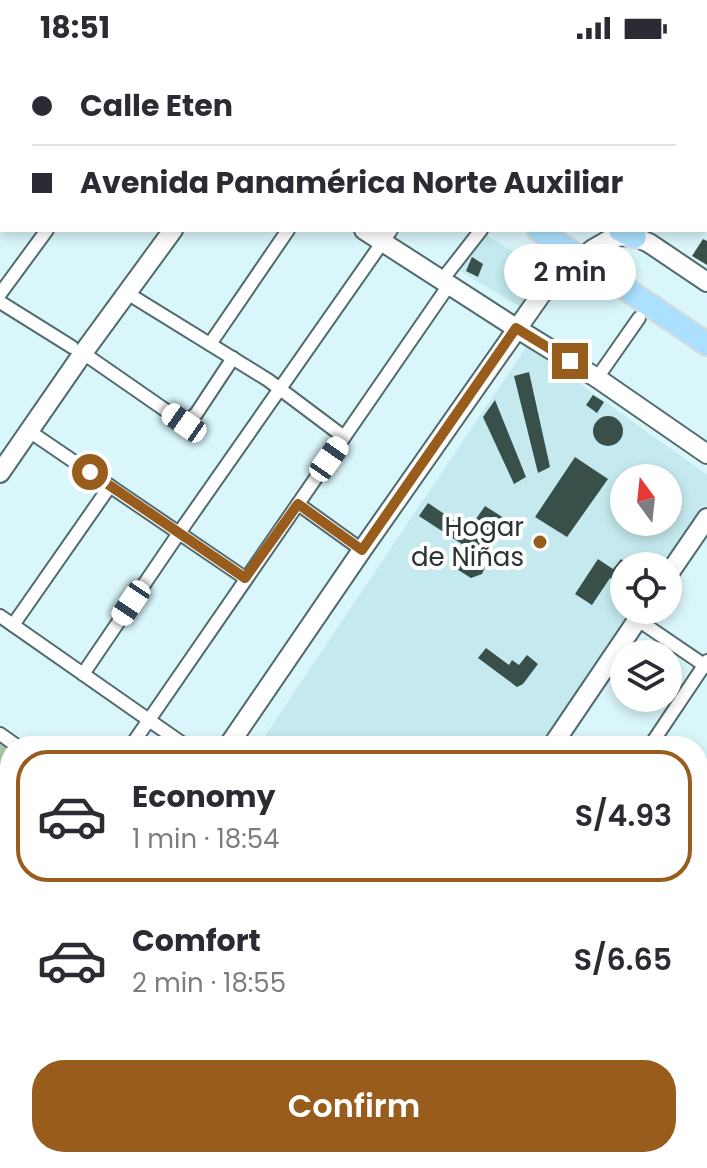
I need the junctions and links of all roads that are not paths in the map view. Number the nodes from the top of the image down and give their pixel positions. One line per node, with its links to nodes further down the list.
1 (46, 232): 14 (street)
2 (157, 232): 21 (main road)
3 (172, 232): 13 (main road)
4 (287, 232): 19 (street)
5 (480, 232): 11 (street)
6 (543, 232): 10 (highway)
7 (566, 232): 10 (highway)
8 (640, 235): 10 (main road); 12 (main road)
9 (387, 236): 11 (main road); 24 (street)
10 (587, 254): 17 (highway); 18 (main road); 20 (highway)
11 (445, 282): 18 (main road); 26 (street)
12 (707, 282)
13 (127, 293): 19 (street); 21 (main road)
14 (0, 294)
15 (0, 302): 21 (street)
16 (639, 318): 23 (street)
17 (707, 326)
18 (516, 328): 23 (main road); 34 (main road)
19 (210, 344): 22 (street)
20 (707, 344)
21 (77, 350): 22 (street); 25 (main road); 27 (main road)
22 (233, 358): 24 (street)
23 (597, 378): 28 (main road)
24 (280, 389): 26 (street); 33 (street)
25 (29, 431): 29 (main road); 30 (street)
26 (344, 437): 31 (street)
27 (0, 453)
28 (707, 454)
29 (0, 473)
30 (110, 486): 33 (street); 40 (street)
31 (298, 504): 34 (street); 36 (street)
32 (707, 518): 35 (main road)
33 (179, 533): 36 (street); 42 (street)
34 (362, 550): 46 (main road)
35 (682, 555)
36 (245, 578): 43 (street)
37 (0, 616): 40 (street)
38 (635, 624): 47 (main road)
39 (653, 624): 41 (street)
40 (13, 625): 42 (street)
41 (706, 664): 48 (street)
42 (83, 674): 43 (street)
43 (149, 720): 44 (street); 45 (street)
44 (138, 736)
45 (172, 736)
46 (235, 736)
47 (565, 736)
48 (657, 736)

